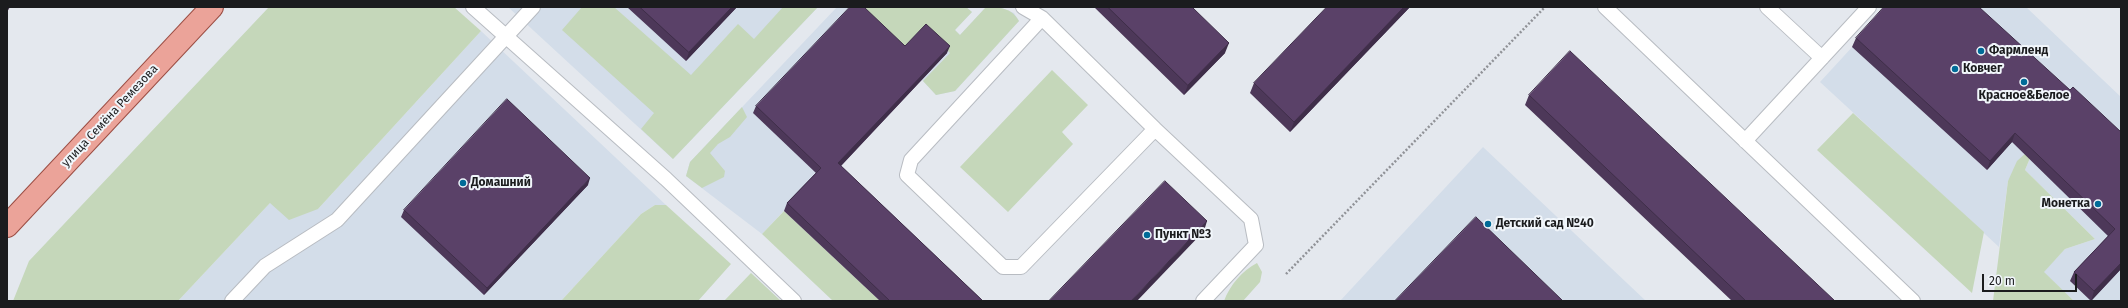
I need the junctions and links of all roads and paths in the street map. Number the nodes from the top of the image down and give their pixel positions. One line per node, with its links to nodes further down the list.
1 (212, 7): 14 (main road, улица Семёна Ремезова)
2 (472, 7): 10 (lane)
3 (533, 7): 10 (lane)
4 (1023, 7): 9 (lane)
5 (1545, 7): 15 (path)
6 (1605, 7): 13 (lane)
7 (1768, 7): 11 (lane)
8 (1869, 7): 11 (lane)
9 (1042, 18): 12 (lane); 12 (lane)
10 (506, 36): 16 (lane); 17 (lane)
11 (1822, 58): 13 (lane)
12 (1155, 129): 18 (lane)
13 (1746, 141): 19 (lane)
14 (7, 226)
15 (1286, 274)
16 (232, 301)
17 (794, 301)
18 (1203, 301)
19 (1913, 301)

